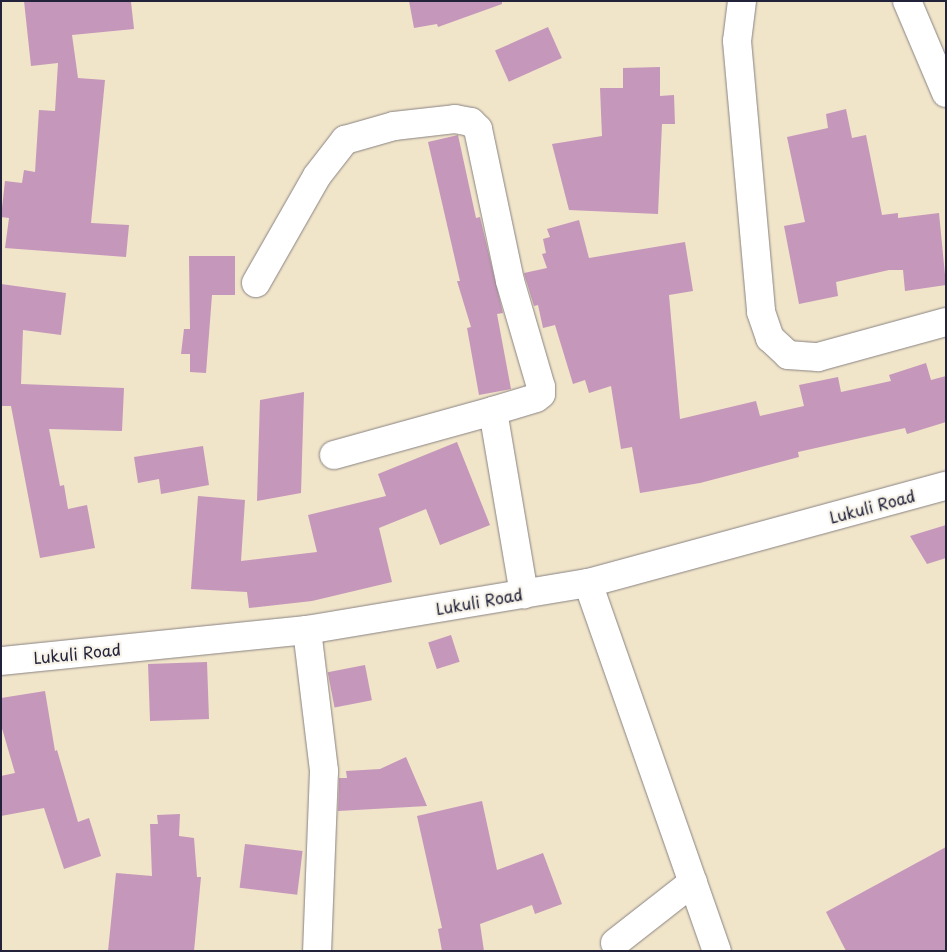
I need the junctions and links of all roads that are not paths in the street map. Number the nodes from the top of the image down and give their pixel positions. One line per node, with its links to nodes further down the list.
1 (742, 1): 5 (street)
2 (906, 1): 3 (street)
3 (946, 93)
4 (256, 282): 6 (street)
5 (946, 322)
6 (493, 411): 7 (street); 10 (street)
7 (334, 454)
8 (946, 486): 9 (street, Lukuli Road)
9 (588, 583): 10 (street, Lukuli Road); 13 (street)
10 (524, 594): 11 (street, Lukuli Road)
11 (307, 630): 12 (street, Lukuli Road); 15 (street)
12 (1, 661)
13 (693, 882): 14 (street); 16 (street)
14 (615, 943)
15 (317, 951)
16 (717, 951)

